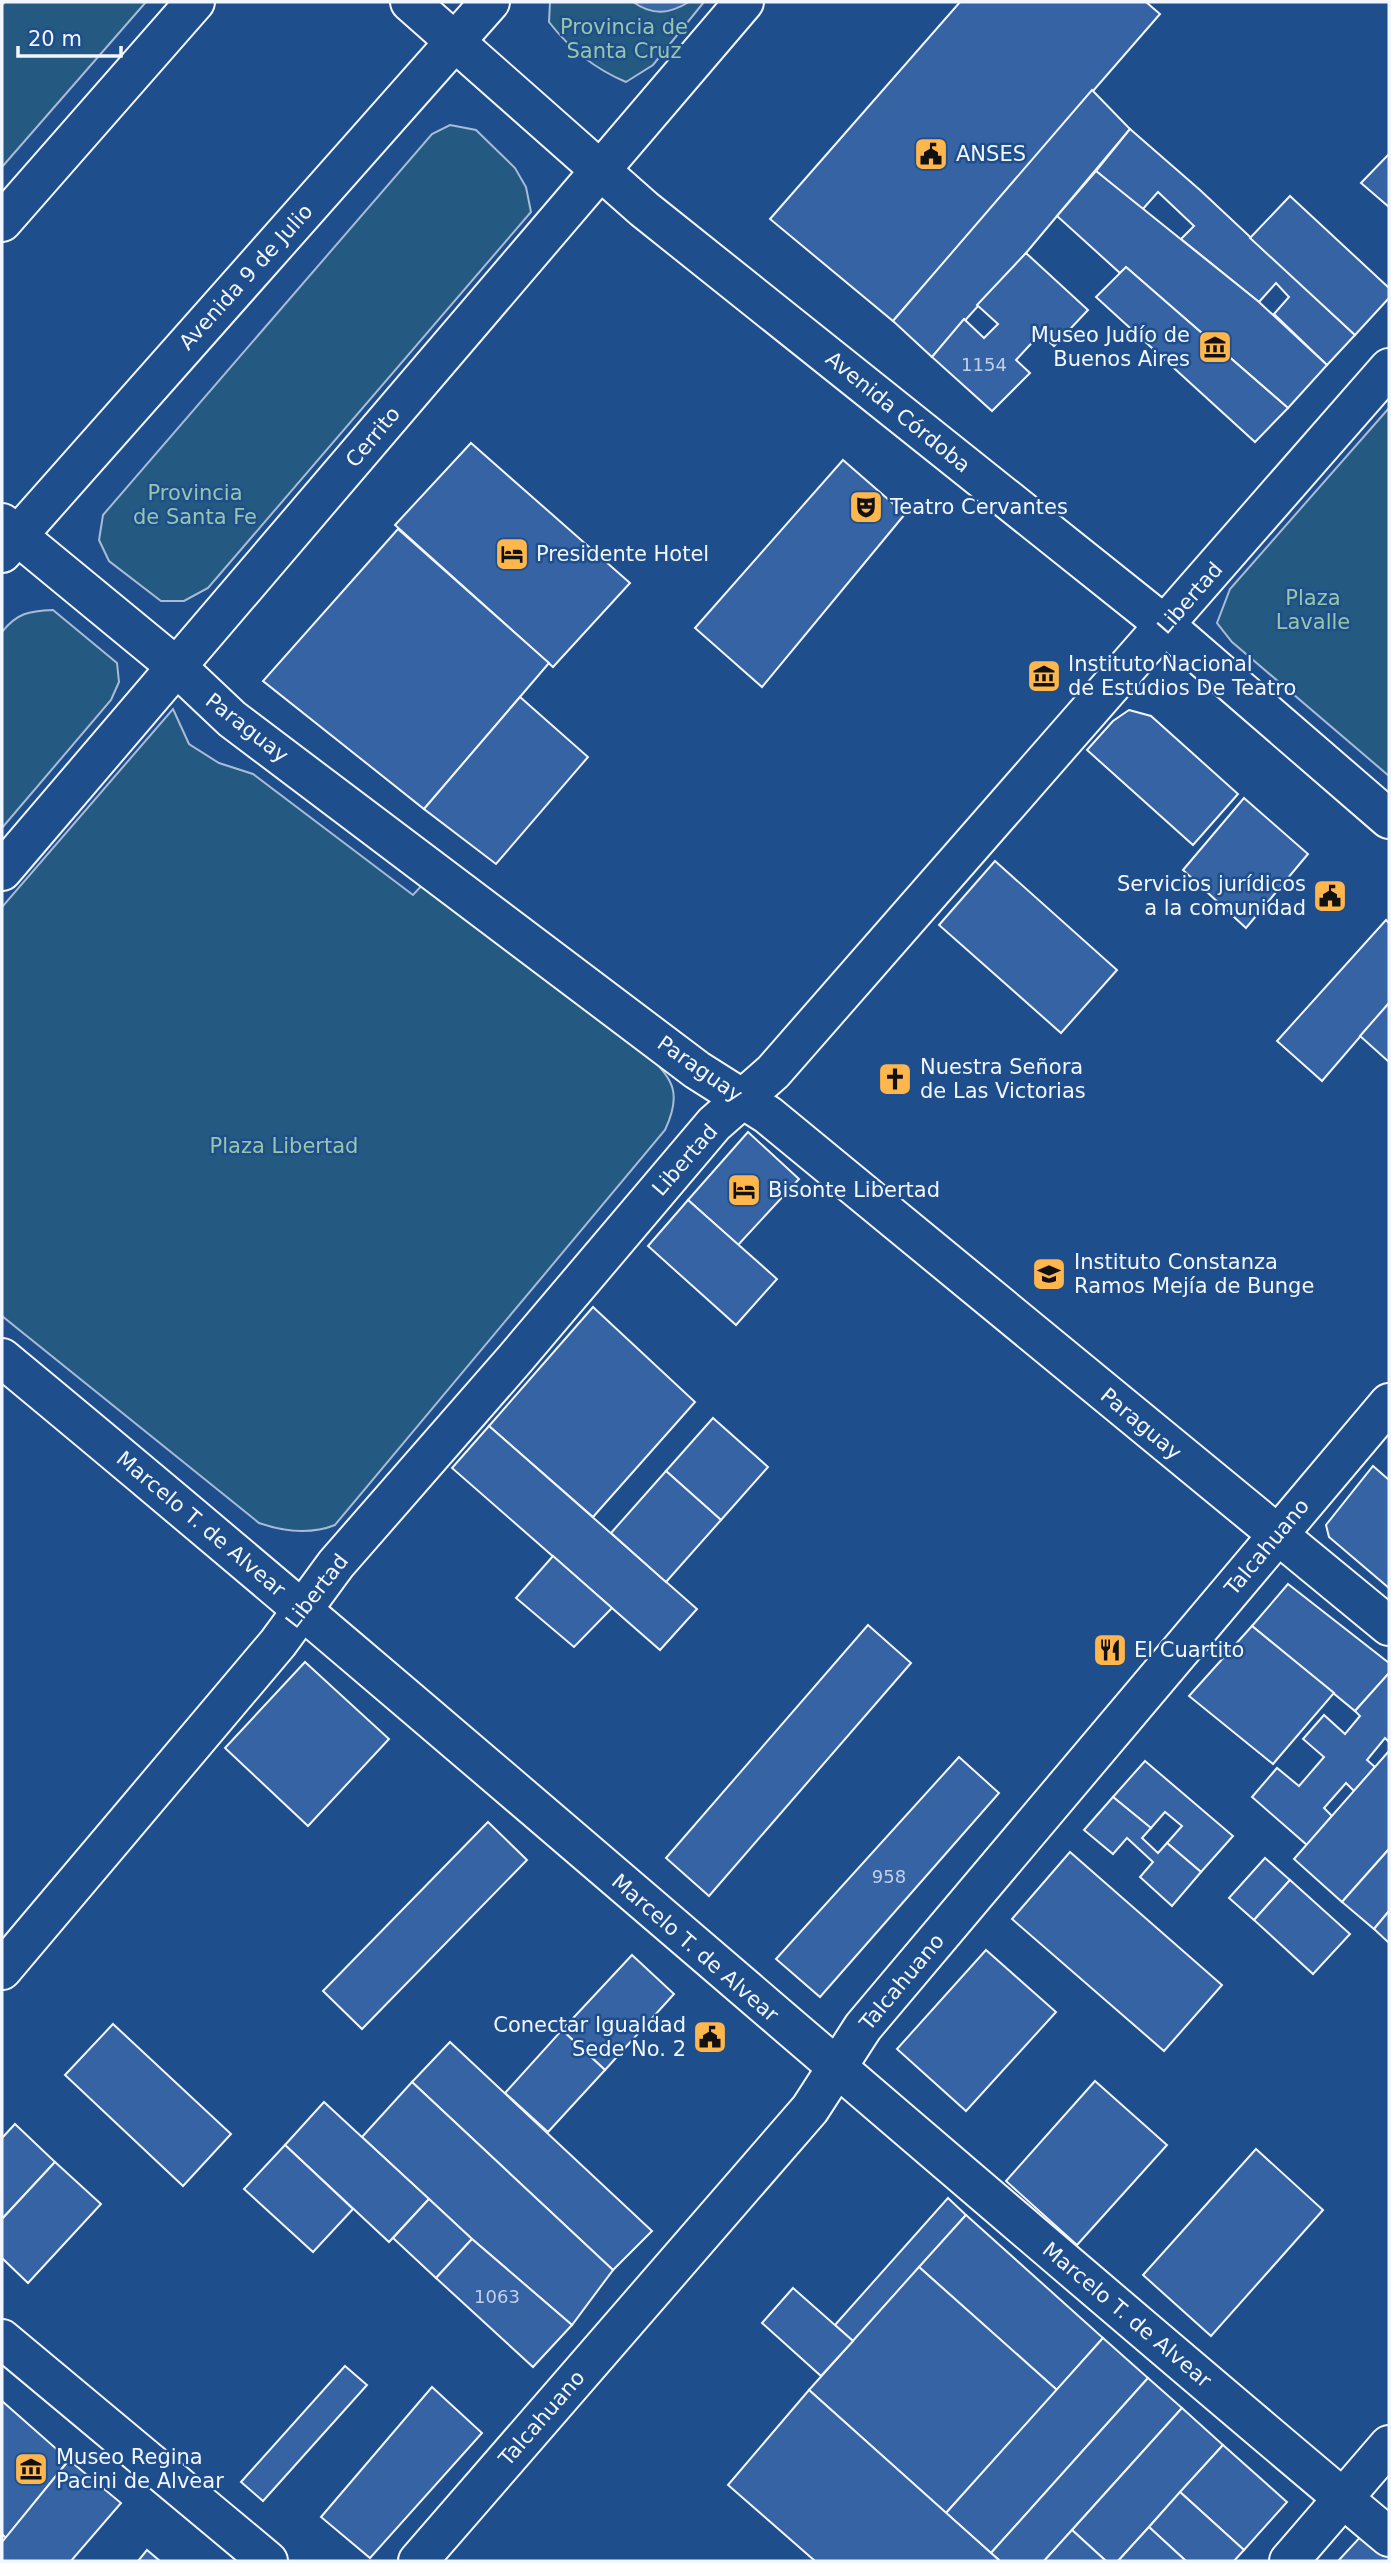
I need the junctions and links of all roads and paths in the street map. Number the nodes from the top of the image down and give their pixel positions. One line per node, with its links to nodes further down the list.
1 (195, 2): 7 (main road)
2 (410, 2): 5 (main road, Avenida Córdoba)
3 (490, 2): 5 (main road, Avenida 9 de Julio)
4 (744, 2): 6 (main road, Cerrito)
5 (455, 41): 6 (main road, Avenida Córdoba); 9 (main road, Avenida 9 de Julio)
6 (598, 169): 10 (main road, Avenida Córdoba); 11 (main road, Cerrito)
7 (2, 222)
8 (1389, 368): 10 (main road, Libertad)
9 (7, 537): 11 (main road, Paraguay)
10 (1166, 626): 12 (main road, Avenida Córdoba); 14 (main road, Libertad)
11 (178, 668): 13 (main road, Cerrito); 14 (main road, Paraguay)
12 (1389, 819)
13 (2, 871)
14 (742, 1100): 17 (main road, Paraguay); 18 (main road, Libertad)
15 (2, 1358): 18 (main road, Marcelo T. de Alvear)
16 (1389, 1403): 17 (main road, Talcahuano)
17 (1276, 1536): 19 (main road, Paraguay); 21 (main road, Talcahuano)
18 (301, 1608): 20 (main road, Libertad); 21 (main road, Marcelo T. de Alvear)
19 (1389, 1626)
20 (2, 1970)
21 (836, 2069): 24 (main road, Marcelo T. de Alvear); 27 (main road, Talcahuano)
22 (2, 2339): 26 (main road)
23 (1389, 2445): 24 (main road)
24 (1343, 2498): 25 (main road, Marcelo T. de Alvear); 28 (main road)
25 (1389, 2537)
26 (268, 2561)
27 (418, 2561)
28 (1289, 2561)

